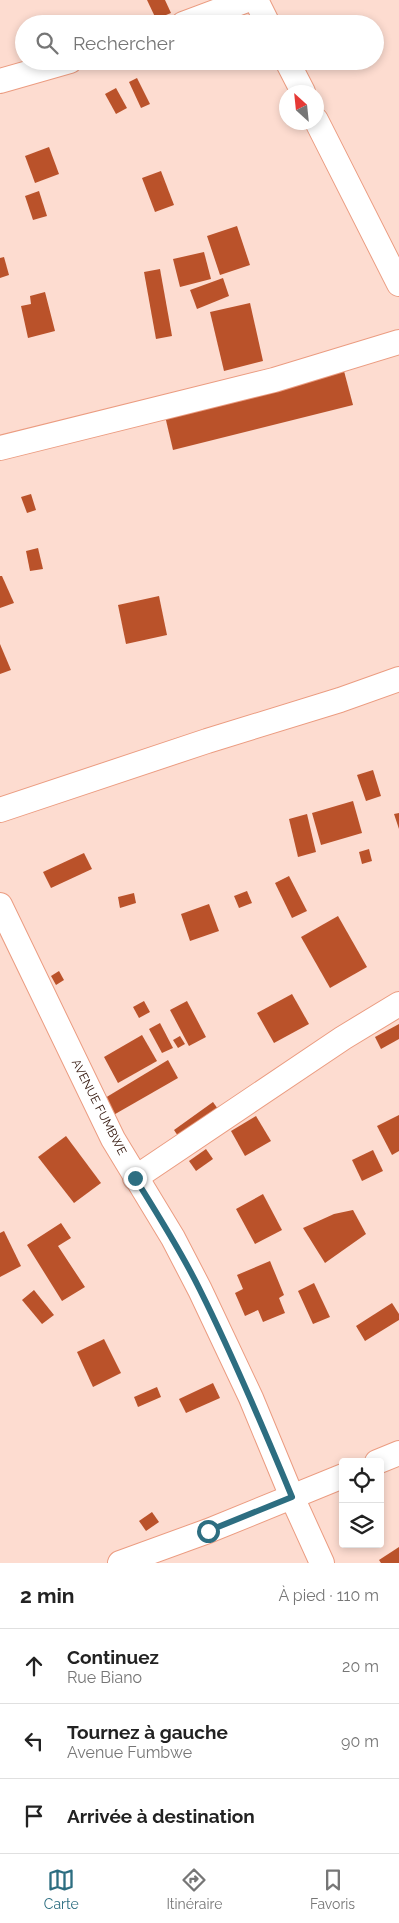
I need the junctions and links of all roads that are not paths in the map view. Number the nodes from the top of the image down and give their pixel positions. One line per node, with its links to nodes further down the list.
1 (247, 0): 3 (street)
2 (256, 0): 4 (street)
3 (207, 15)
4 (264, 15)
5 (38, 70): 7 (street)
6 (292, 70): 8 (street)
7 (0, 81)
8 (299, 85)
9 (321, 130): 10 (street)
10 (399, 284)
11 (399, 342): 12 (street)
12 (0, 448)
13 (399, 679): 14 (street)
14 (0, 810)
15 (0, 905): 17 (street, AVENUE FUMBWE)
16 (399, 1004): 17 (street)
17 (135, 1178): 21 (street, AVENUE FUMBWE)
18 (399, 1452): 19 (street)
19 (384, 1459)
20 (339, 1478): 21 (street)
21 (292, 1497): 22 (street); 23 (street, AVENUE FUMBWE)
22 (120, 1563)
23 (322, 1563)

